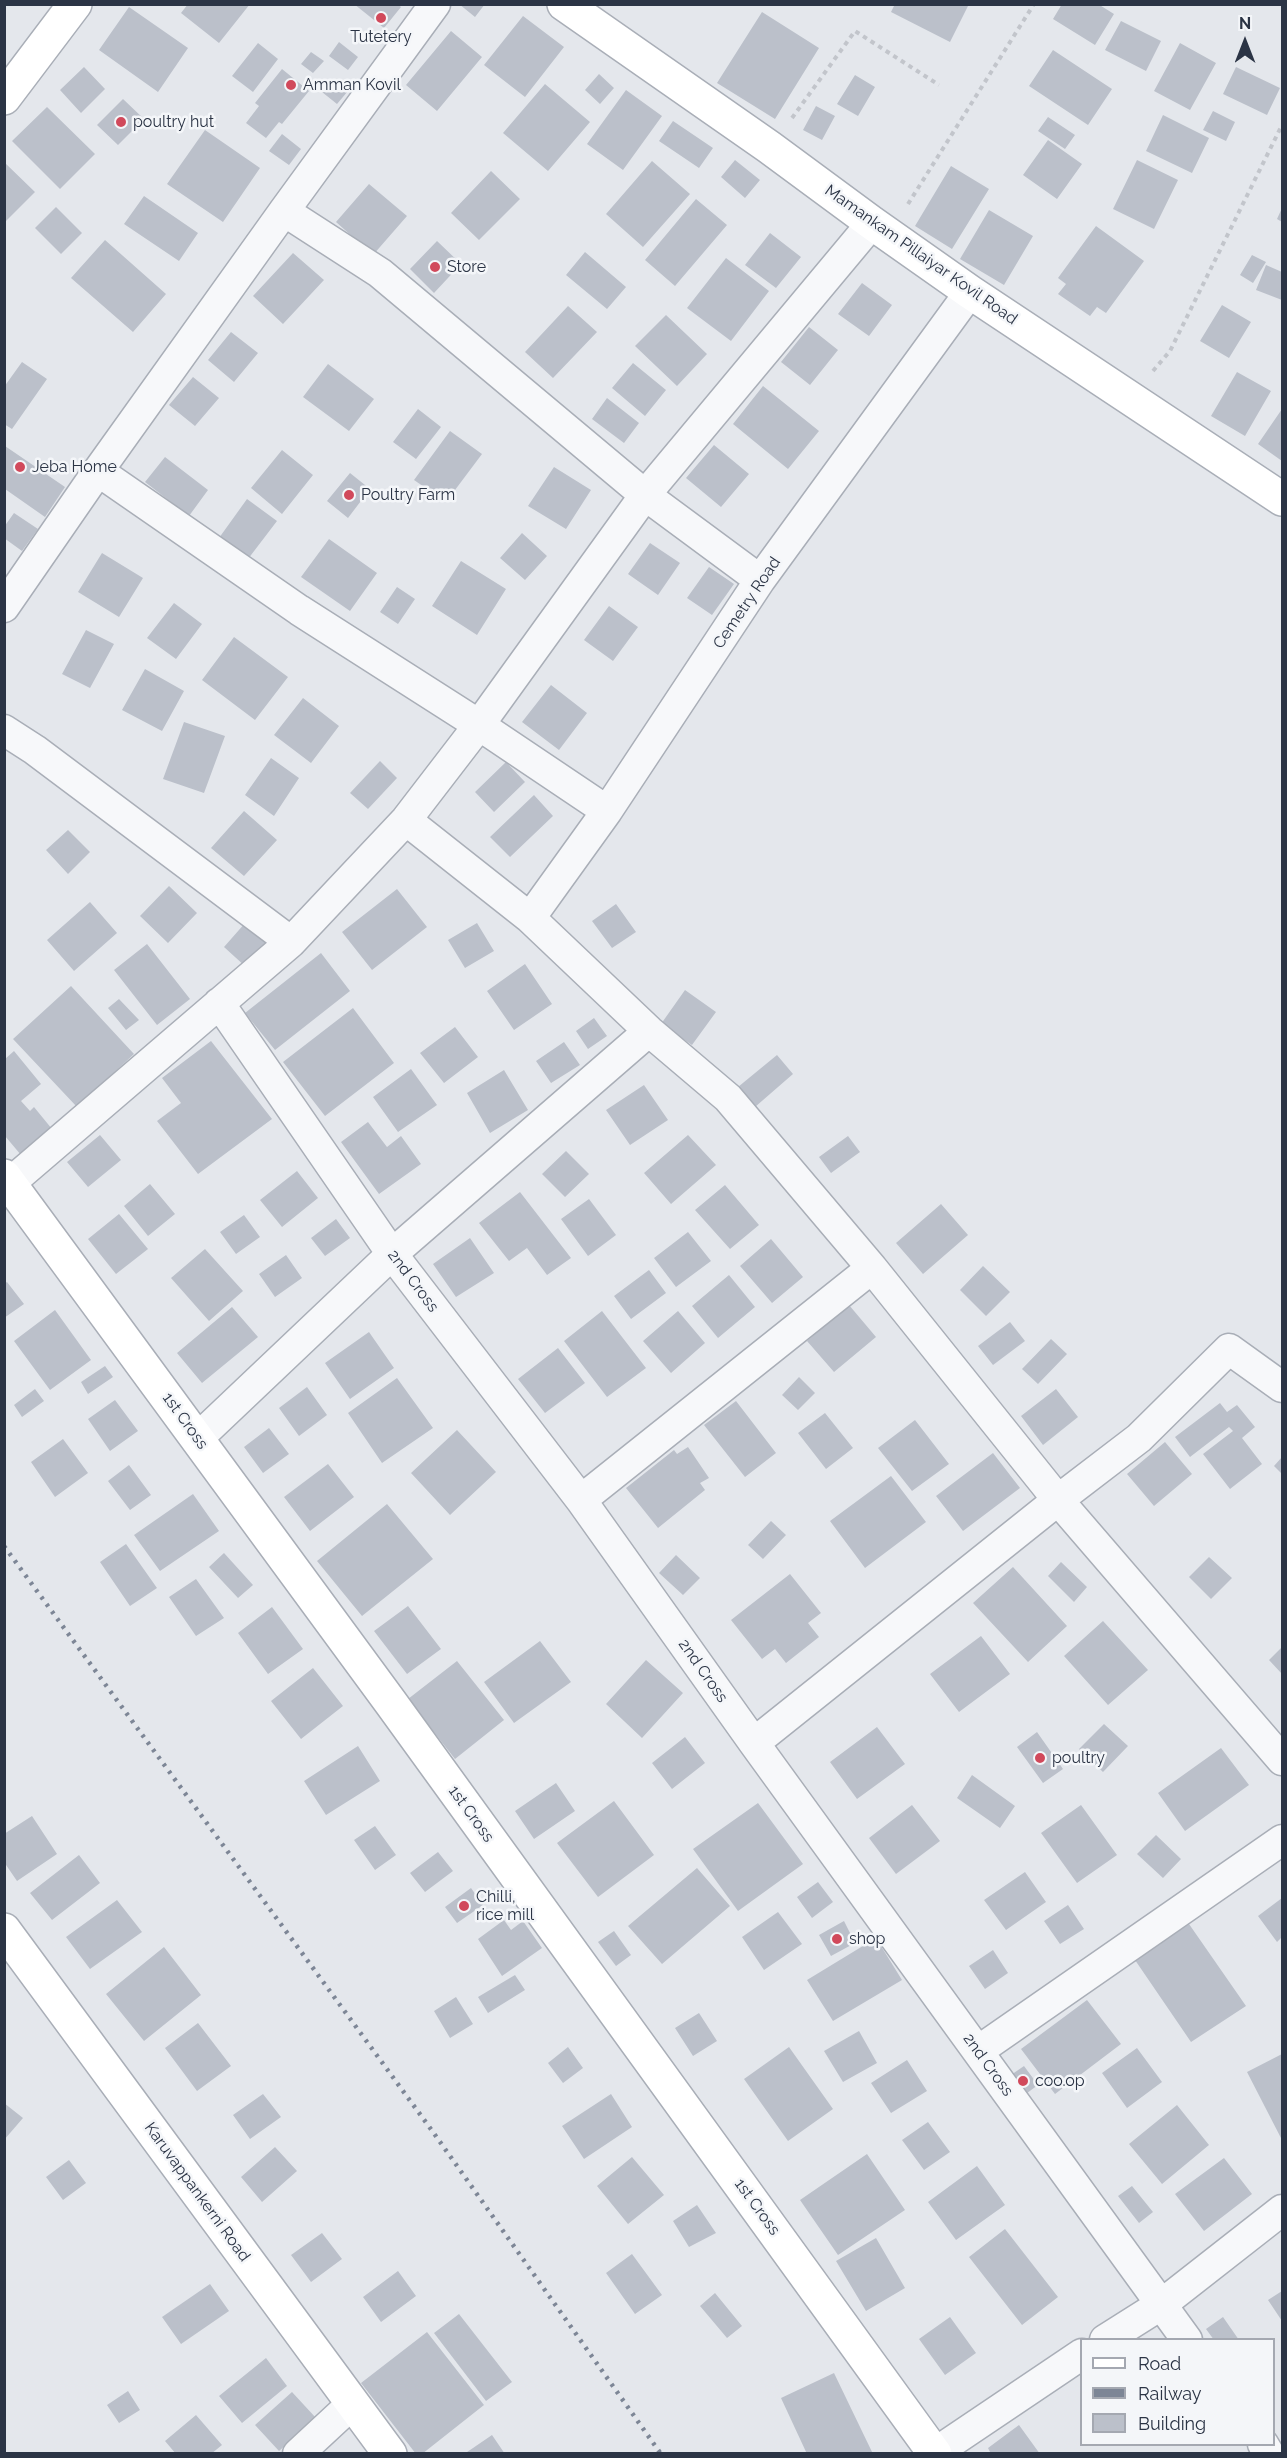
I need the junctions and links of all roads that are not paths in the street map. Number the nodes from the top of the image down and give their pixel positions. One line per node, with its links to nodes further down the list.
1 (75, 4): 4 (street)
2 (435, 4): 5 (street)
3 (564, 4): 6 (street, Mamankam Pillaiyar Kovil Road)
4 (4, 98)
5 (284, 211): 8 (street); 9 (street)
6 (880, 230): 7 (street, Mamankam Pillaiyar Kovil Road); 9 (street)
7 (970, 292): 10 (street, Mamankam Pillaiyar Kovil Road); 11 (street, Cemetry Road)
8 (98, 471): 12 (street); 13 (street)
9 (645, 495): 11 (street); 13 (street)
10 (1282, 499)
11 (760, 580): 15 (street, Cemetry Road)
12 (4, 608)
13 (479, 725): 15 (street); 16 (street)
14 (4, 730): 18 (street)
15 (607, 811): 17 (street, Cemetry Road)
16 (406, 820): 17 (street); 18 (street)
17 (530, 918): 20 (street)
18 (291, 942): 19 (street)
19 (219, 1003): 21 (street); 22 (street, 2nd Cross)
20 (649, 1031): 22 (street); 23 (street)
21 (8, 1180): 25 (street, 1st Cross)
22 (392, 1254): 25 (street); 26 (street, 2nd Cross)
23 (872, 1268): 26 (street); 27 (street)
24 (1282, 1387): 27 (street)
25 (198, 1438): 39 (street, 1st Cross)
26 (581, 1500): 28 (street, 2nd Cross)
27 (1058, 1500): 28 (street); 29 (street)
28 (754, 1743): 32 (street, 2nd Cross)
29 (1282, 1760)
30 (1282, 1840): 32 (street)
31 (4, 1930): 38 (street, Karuvappankerni Road)
32 (978, 2051): 34 (street, 2nd Cross)
33 (1282, 2210): 34 (street)
34 (1162, 2304): 35 (street); 36 (street, 2nd Cross)
35 (1108, 2338)
36 (1186, 2338)
37 (1080, 2355): 39 (street)
38 (353, 2403): 40 (street); 41 (street, Karuvappankerni Road)
39 (935, 2453)
40 (298, 2454)
41 (390, 2454)

